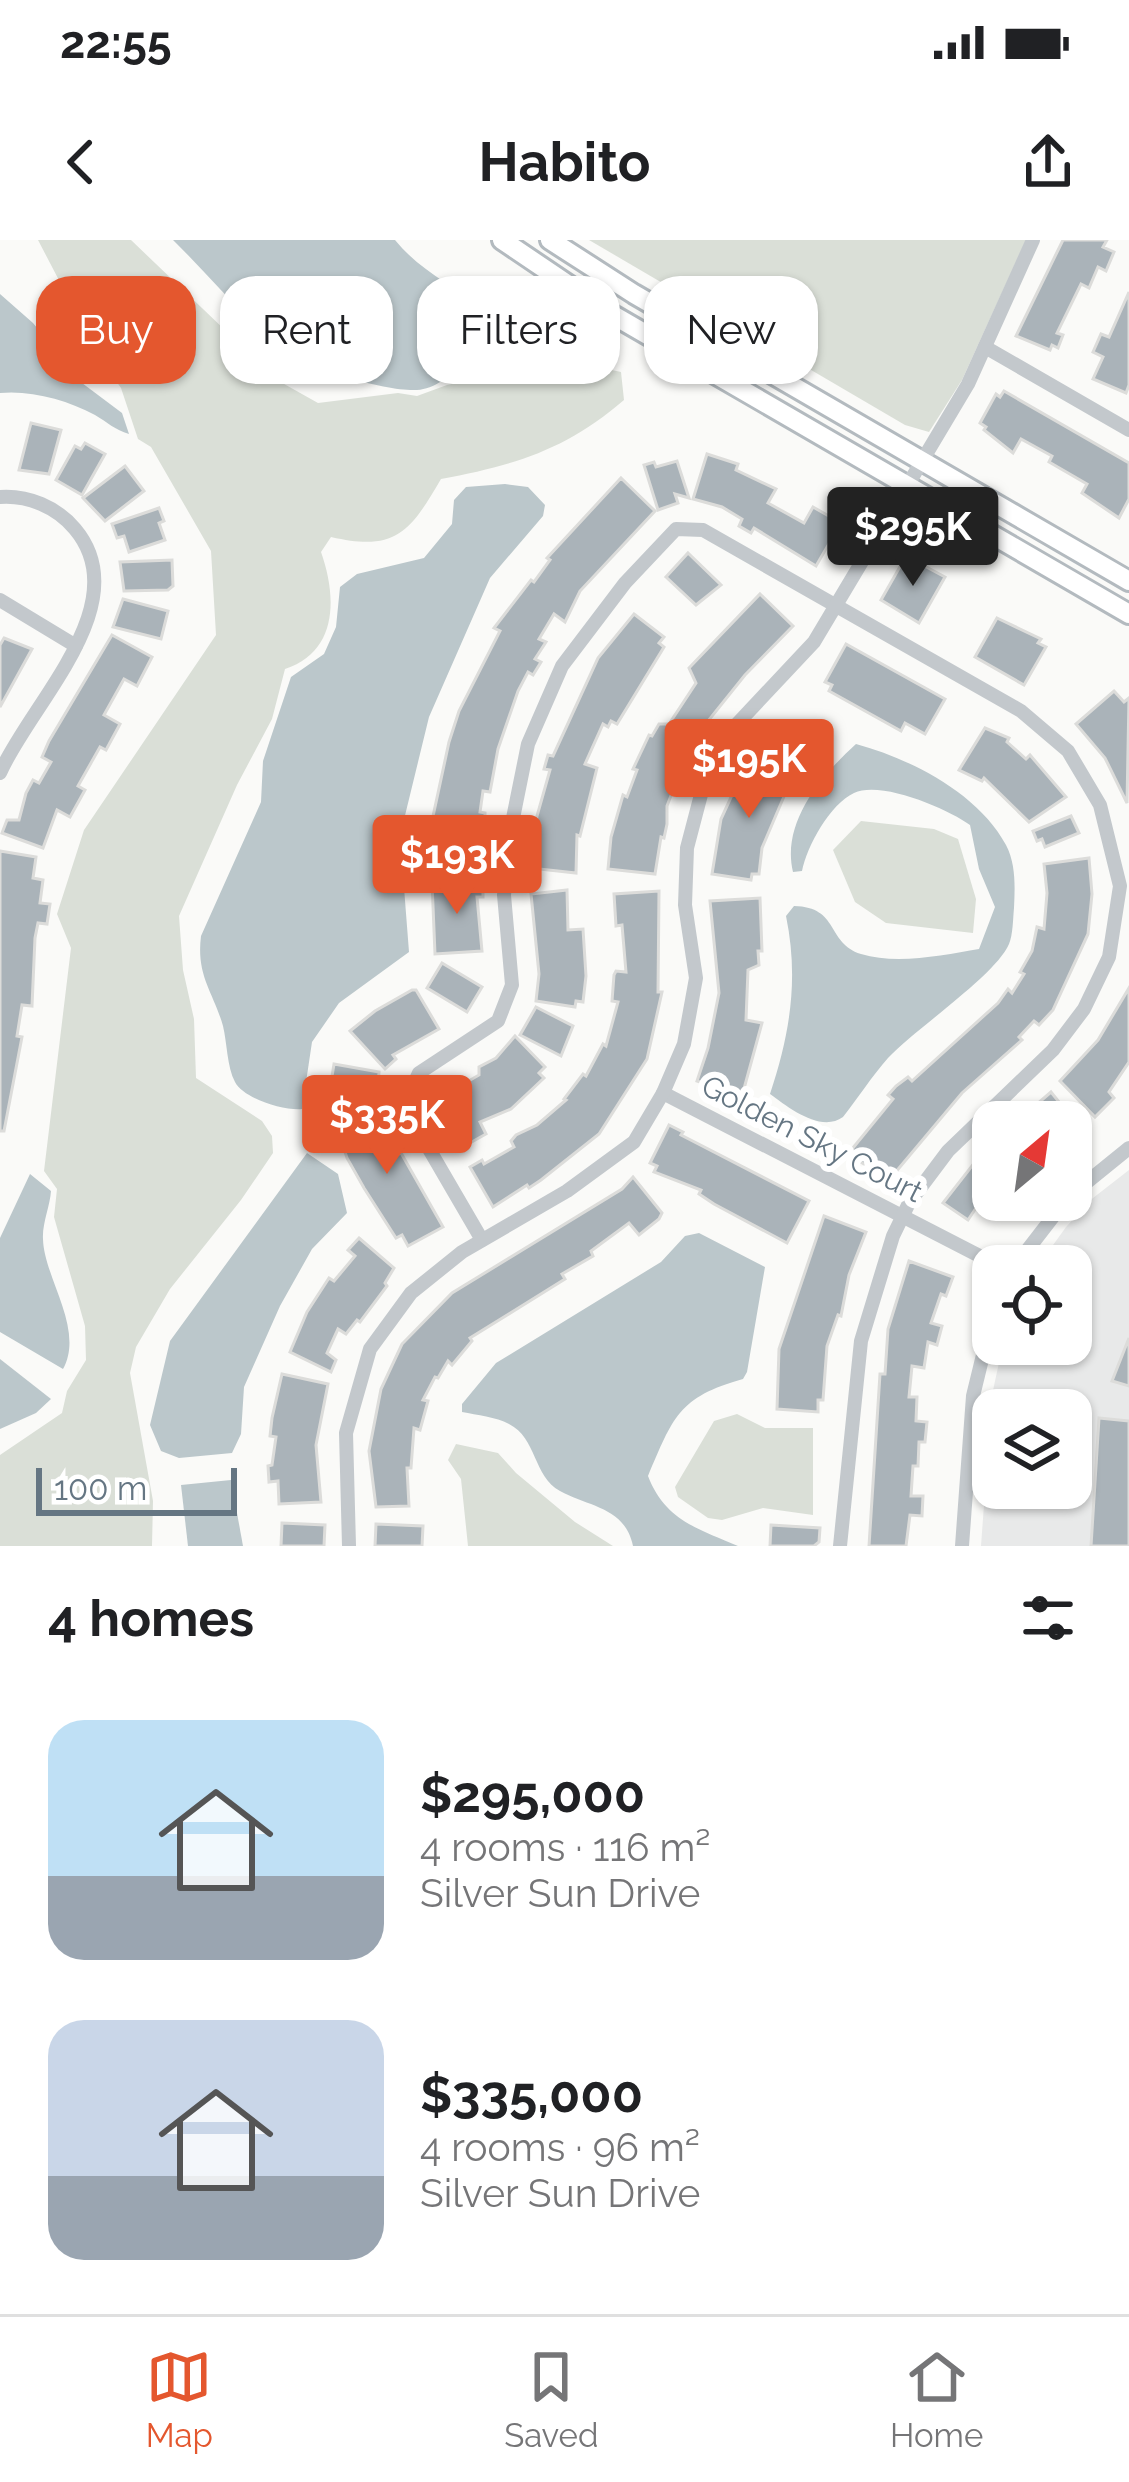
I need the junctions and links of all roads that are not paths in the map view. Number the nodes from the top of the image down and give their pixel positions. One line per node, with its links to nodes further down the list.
1 (502, 240): 7 (main road)
2 (550, 240): 6 (main road)
3 (1034, 240): 4 (street)
4 (985, 347): 5 (street); 6 (street)
5 (1129, 430)
6 (920, 460): 7 (street); 9 (main road)
7 (906, 484): 11 (street); 12 (main road)
8 (0, 497): 13 (street)
9 (1129, 581)
10 (0, 600): 13 (street)
11 (835, 605): 15 (street); 18 (street); 20 (street)
12 (1129, 614)
13 (76, 646): 14 (street)
14 (0, 773)
15 (664, 1093): 18 (street, Golden Sky Court); 20 (street)
16 (1129, 1148): 17 (street)
17 (1092, 1178)
18 (902, 1217): 22 (street, Golden Sky Court); 25 (street)
19 (1050, 1221): 21 (street)
20 (482, 1240): 24 (street)
21 (1031, 1245)
22 (972, 1252)
23 (981, 1365): 26 (street)
24 (349, 1546)
25 (840, 1546)
26 (962, 1546)

